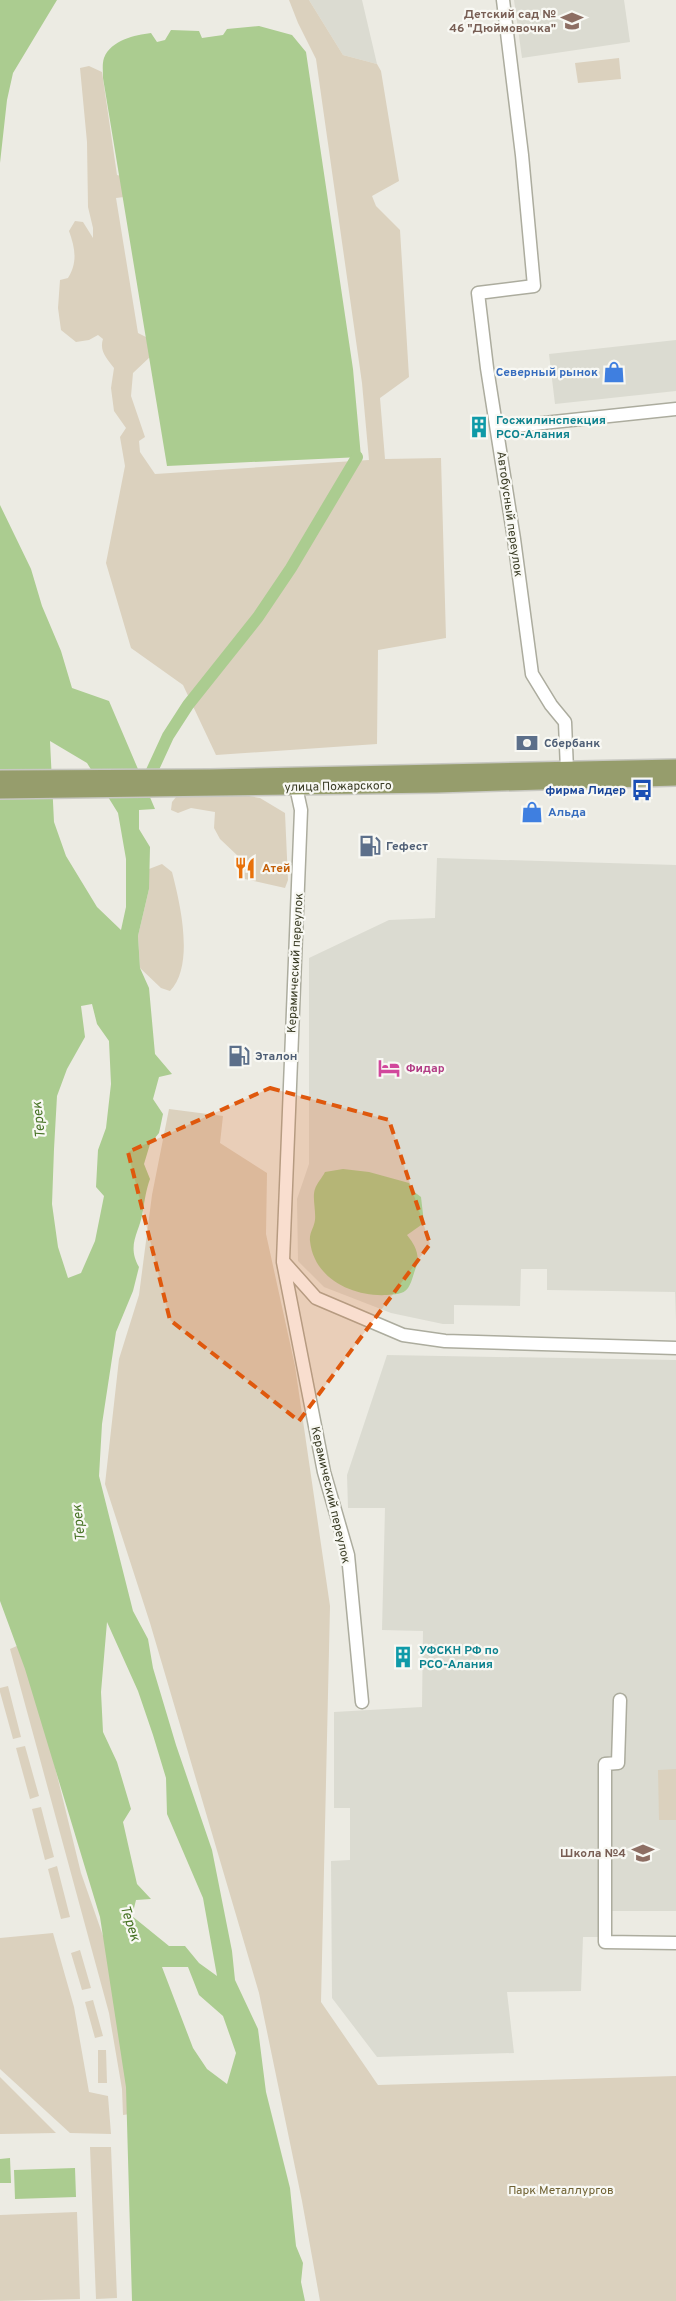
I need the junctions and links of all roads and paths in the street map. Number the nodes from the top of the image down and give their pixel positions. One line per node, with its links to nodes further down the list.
1 (503, 0): 3 (street, Автобусный переулок)
2 (676, 410): 3 (street)
3 (497, 428): 5 (street, Автобусный переулок)
4 (676, 767): 5 (main road, улица Пожарского)
5 (567, 770): 8 (main road, улица Пожарского)
6 (0, 778): 8 (main road, улица Пожарского)
7 (676, 778): 9 (main road, улица Пожарского)
8 (211, 782): 9 (main road, улица Пожарского); 10 (main road, улица Пожарского)
9 (296, 787): 11 (street, Керамический переулок)
10 (0, 791)
11 (283, 1260): 12 (street); 14 (street, Керамический переулок)
12 (676, 1348)
13 (620, 1700): 15 (street)
14 (362, 1702)
15 (676, 1943)

